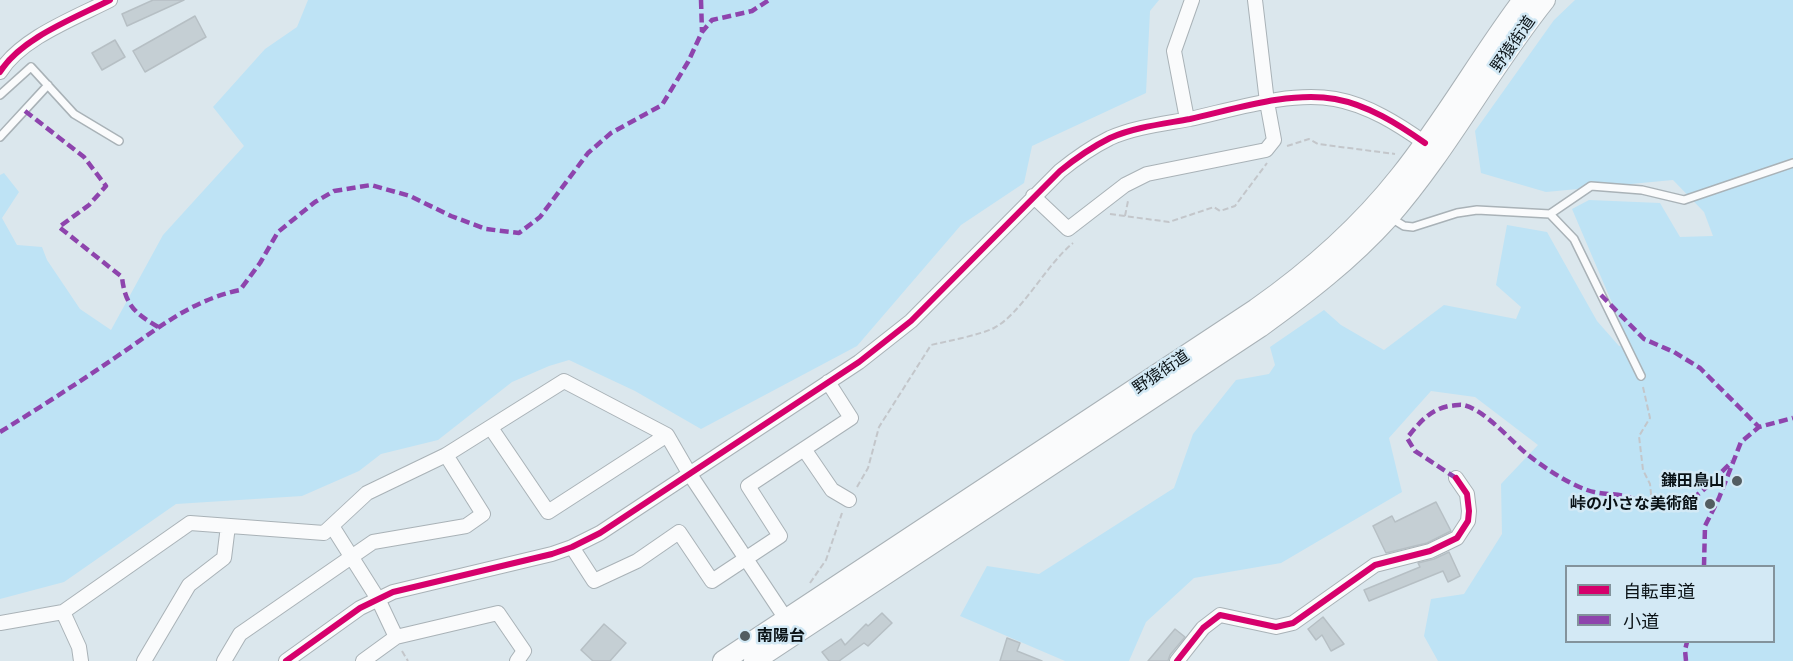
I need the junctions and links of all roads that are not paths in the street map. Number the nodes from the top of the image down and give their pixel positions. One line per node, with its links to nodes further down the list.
1 (110, 0): 6 (street)
2 (1192, 0): 10 (street)
3 (1255, 0): 9 (street)
4 (1523, 0): 13 (main road, 野猿街道)
5 (1545, 0): 17 (main road, 野猿街道)
6 (0, 72)
7 (48, 85): 8 (lane); 11 (lane); 12 (lane)
8 (0, 95)
9 (1267, 102): 10 (street); 13 (street); 15 (street)
10 (1186, 119): 15 (street)
11 (0, 137)
12 (119, 141)
13 (1425, 143): 34 (main road, 野猿街道)
14 (1793, 163): 16 (lane)
15 (1033, 196): 19 (street)
16 (1550, 214): 17 (lane); 18 (lane)
17 (1389, 216): 44 (main road, 野猿街道)
18 (1641, 376)
19 (828, 382): 22 (street); 24 (street)
20 (491, 428): 21 (street); 21 (street); 23 (street)
21 (667, 435): 24 (street)
22 (804, 449): 26 (street); 31 (street)
23 (446, 455): 27 (street); 30 (street)
24 (689, 473): 29 (street); 31 (street)
25 (1456, 478): 45 (street)
26 (849, 500)
27 (332, 525): 28 (street); 30 (street)
28 (228, 526): 33 (street); 38 (street)
29 (572, 547): 31 (street); 32 (street)
30 (351, 557): 32 (street); 39 (street)
31 (746, 559): 34 (street)
32 (378, 599): 36 (street); 40 (street)
33 (63, 612): 35 (street); 37 (street)
34 (786, 619): 43 (main road, 野猿街道)
35 (0, 623)
36 (396, 637): 41 (street); 42 (street)
37 (81, 661)
38 (144, 661)
39 (224, 661)
40 (286, 661)
41 (363, 661)
42 (518, 661)
43 (723, 661)
44 (754, 661)
45 (1177, 661)

